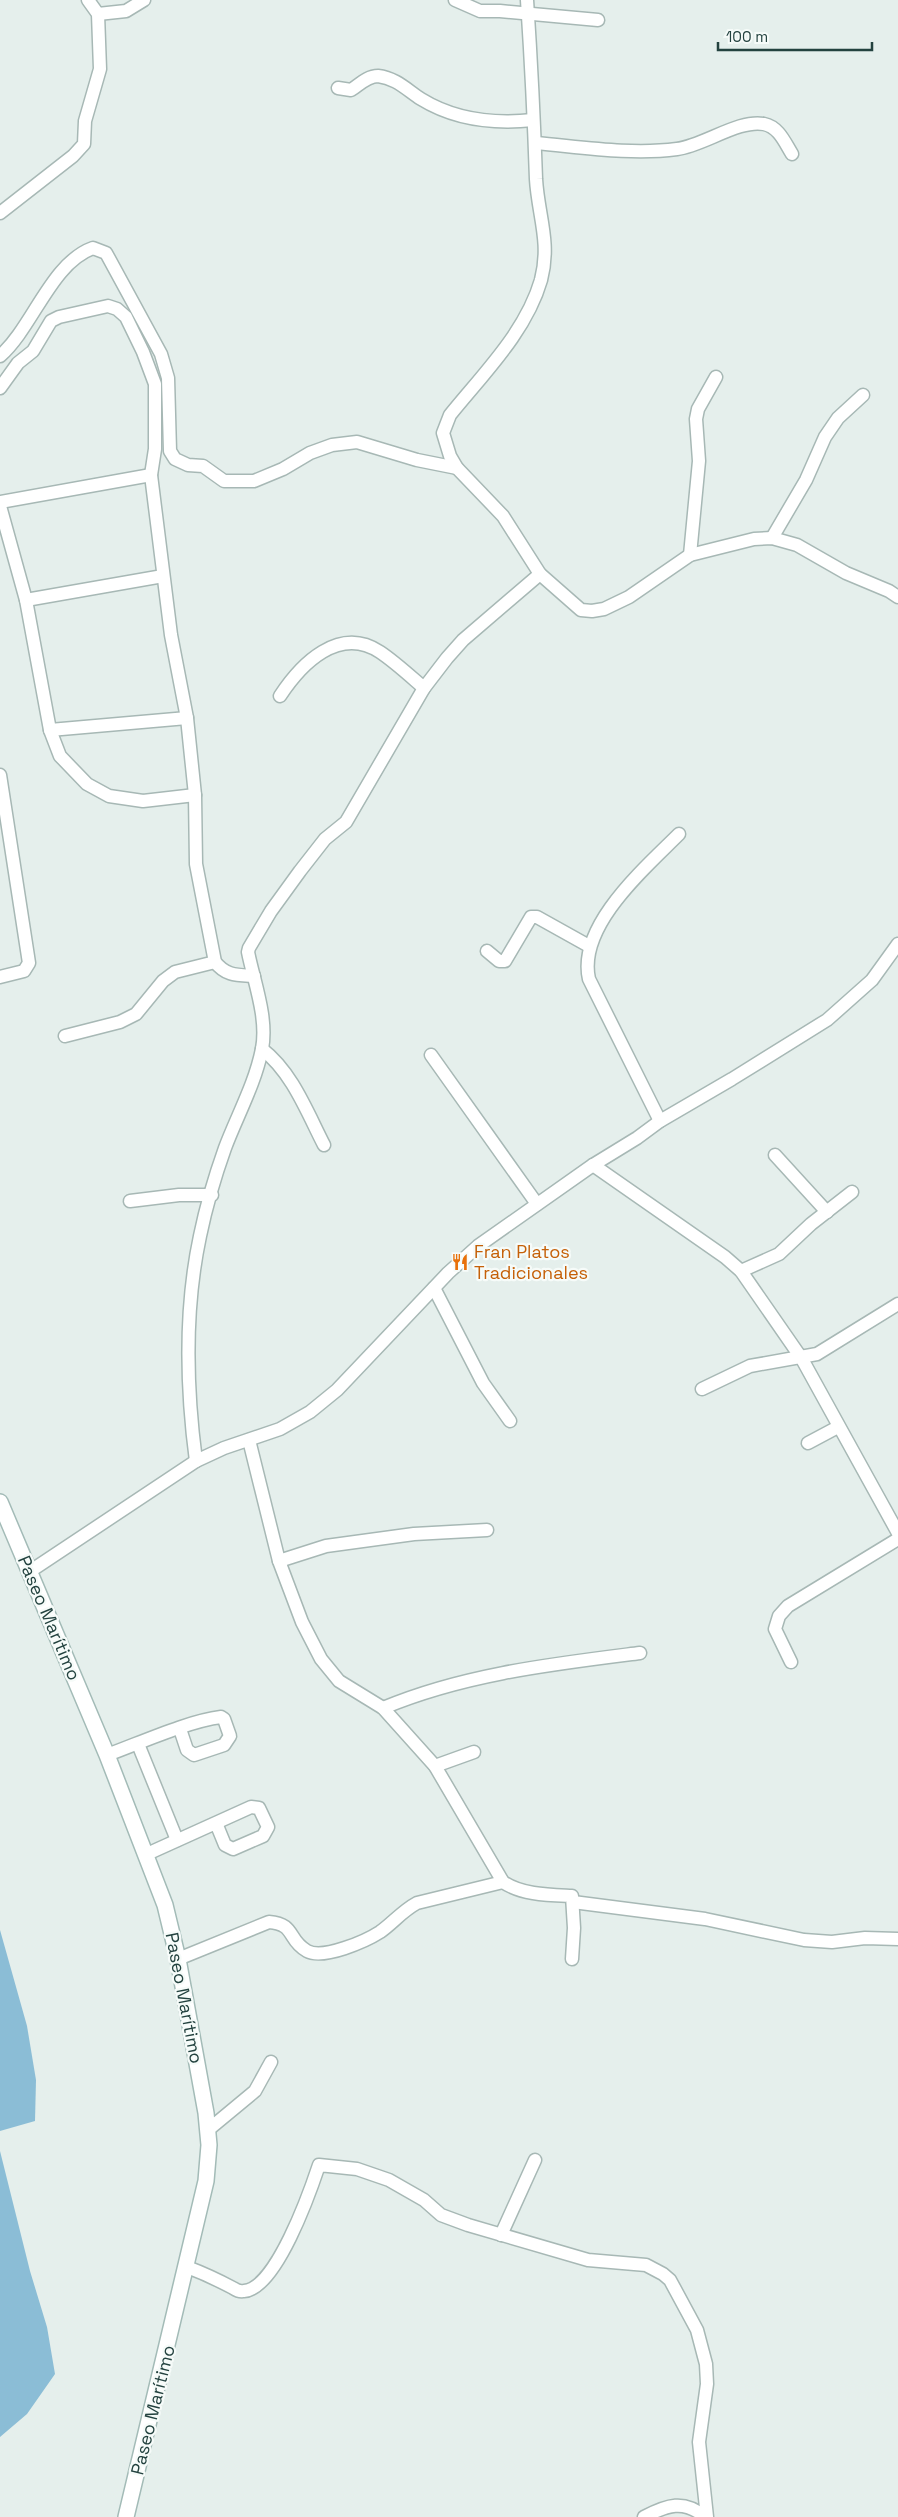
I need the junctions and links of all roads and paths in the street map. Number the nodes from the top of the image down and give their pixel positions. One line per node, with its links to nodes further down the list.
1 (88, 0): 6 (street)
2 (144, 0): 6 (street)
3 (455, 0): 5 (street)
4 (528, 0): 5 (street)
5 (528, 13): 7 (street); 9 (street)
6 (98, 14): 12 (street)
7 (598, 20)
8 (338, 88): 9 (street)
9 (533, 120): 10 (street)
10 (536, 143): 11 (street); 17 (street)
11 (792, 154)
12 (0, 213)
13 (0, 356): 17 (street)
14 (716, 377): 22 (street)
15 (0, 388): 18 (street)
16 (863, 395): 21 (street)
17 (457, 468): 23 (street)
18 (152, 475): 19 (street); 24 (street)
19 (0, 502)
20 (0, 506): 26 (street)
21 (772, 538): 22 (street); 25 (street)
22 (690, 555): 23 (street)
23 (540, 574): 27 (street)
24 (163, 576): 26 (street); 29 (street)
25 (898, 598)
26 (26, 600): 30 (street)
27 (424, 688): 28 (street); 38 (street)
28 (280, 696)
29 (187, 718): 30 (street); 32 (street)
30 (50, 730): 32 (street)
31 (1, 783): 39 (street)
32 (195, 795): 37 (street)
33 (679, 834): 35 (street)
34 (898, 944): 43 (street)
35 (589, 946): 36 (street); 43 (street)
36 (487, 951)
37 (215, 962): 38 (street); 40 (street)
38 (254, 976): 41 (street)
39 (0, 977)
40 (65, 1036)
41 (262, 1048): 44 (street); 48 (street)
42 (431, 1055): 50 (street)
43 (660, 1121): 46 (street)
44 (324, 1145)
45 (775, 1155): 51 (street)
46 (593, 1165): 50 (street); 52 (street)
47 (852, 1192): 51 (street)
48 (212, 1195): 49 (street); 61 (street)
49 (130, 1200)
50 (537, 1204): 53 (street)
51 (827, 1212): 52 (street)
52 (741, 1271): 55 (street)
53 (434, 1288): 57 (street); 59 (street)
54 (898, 1304): 55 (street)
55 (802, 1358): 56 (street); 58 (street)
56 (702, 1389)
57 (510, 1421)
58 (838, 1427): 60 (street); 64 (street)
59 (249, 1440): 61 (street); 66 (street)
60 (808, 1443)
61 (196, 1461): 67 (street)
62 (0, 1502): 67 (main road, Paseo Marítimo)
63 (487, 1530): 66 (street)
64 (898, 1533)
65 (898, 1539): 69 (street)
66 (280, 1561): 70 (street)
67 (29, 1572): 74 (main road, Paseo Marítimo)
68 (640, 1652): 70 (street)
69 (791, 1662)
70 (383, 1708): 75 (street)
71 (180, 1729): 72 (street)
72 (138, 1744): 74 (street); 77 (street)
73 (474, 1752): 75 (street)
74 (107, 1755): 78 (main road, Paseo Marítimo)
75 (435, 1766): 79 (street)
76 (216, 1823): 77 (street)
77 (177, 1840): 78 (street)
78 (147, 1854): 83 (main road, Paseo Marítimo)
79 (503, 1882): 80 (street); 83 (street)
80 (574, 1902): 81 (street); 82 (street)
81 (898, 1939)
82 (572, 1959)
83 (178, 1960): 85 (main road, Paseo Marítimo)
84 (271, 2062): 85 (street)
85 (208, 2130): 88 (main road, Paseo Marítimo)
86 (535, 2160): 87 (street)
87 (501, 2234): 88 (street); 91 (street)
88 (187, 2268): 89 (main road, Paseo Marítimo)
89 (126, 2517)
90 (644, 2517): 91 (street)
91 (706, 2517)

